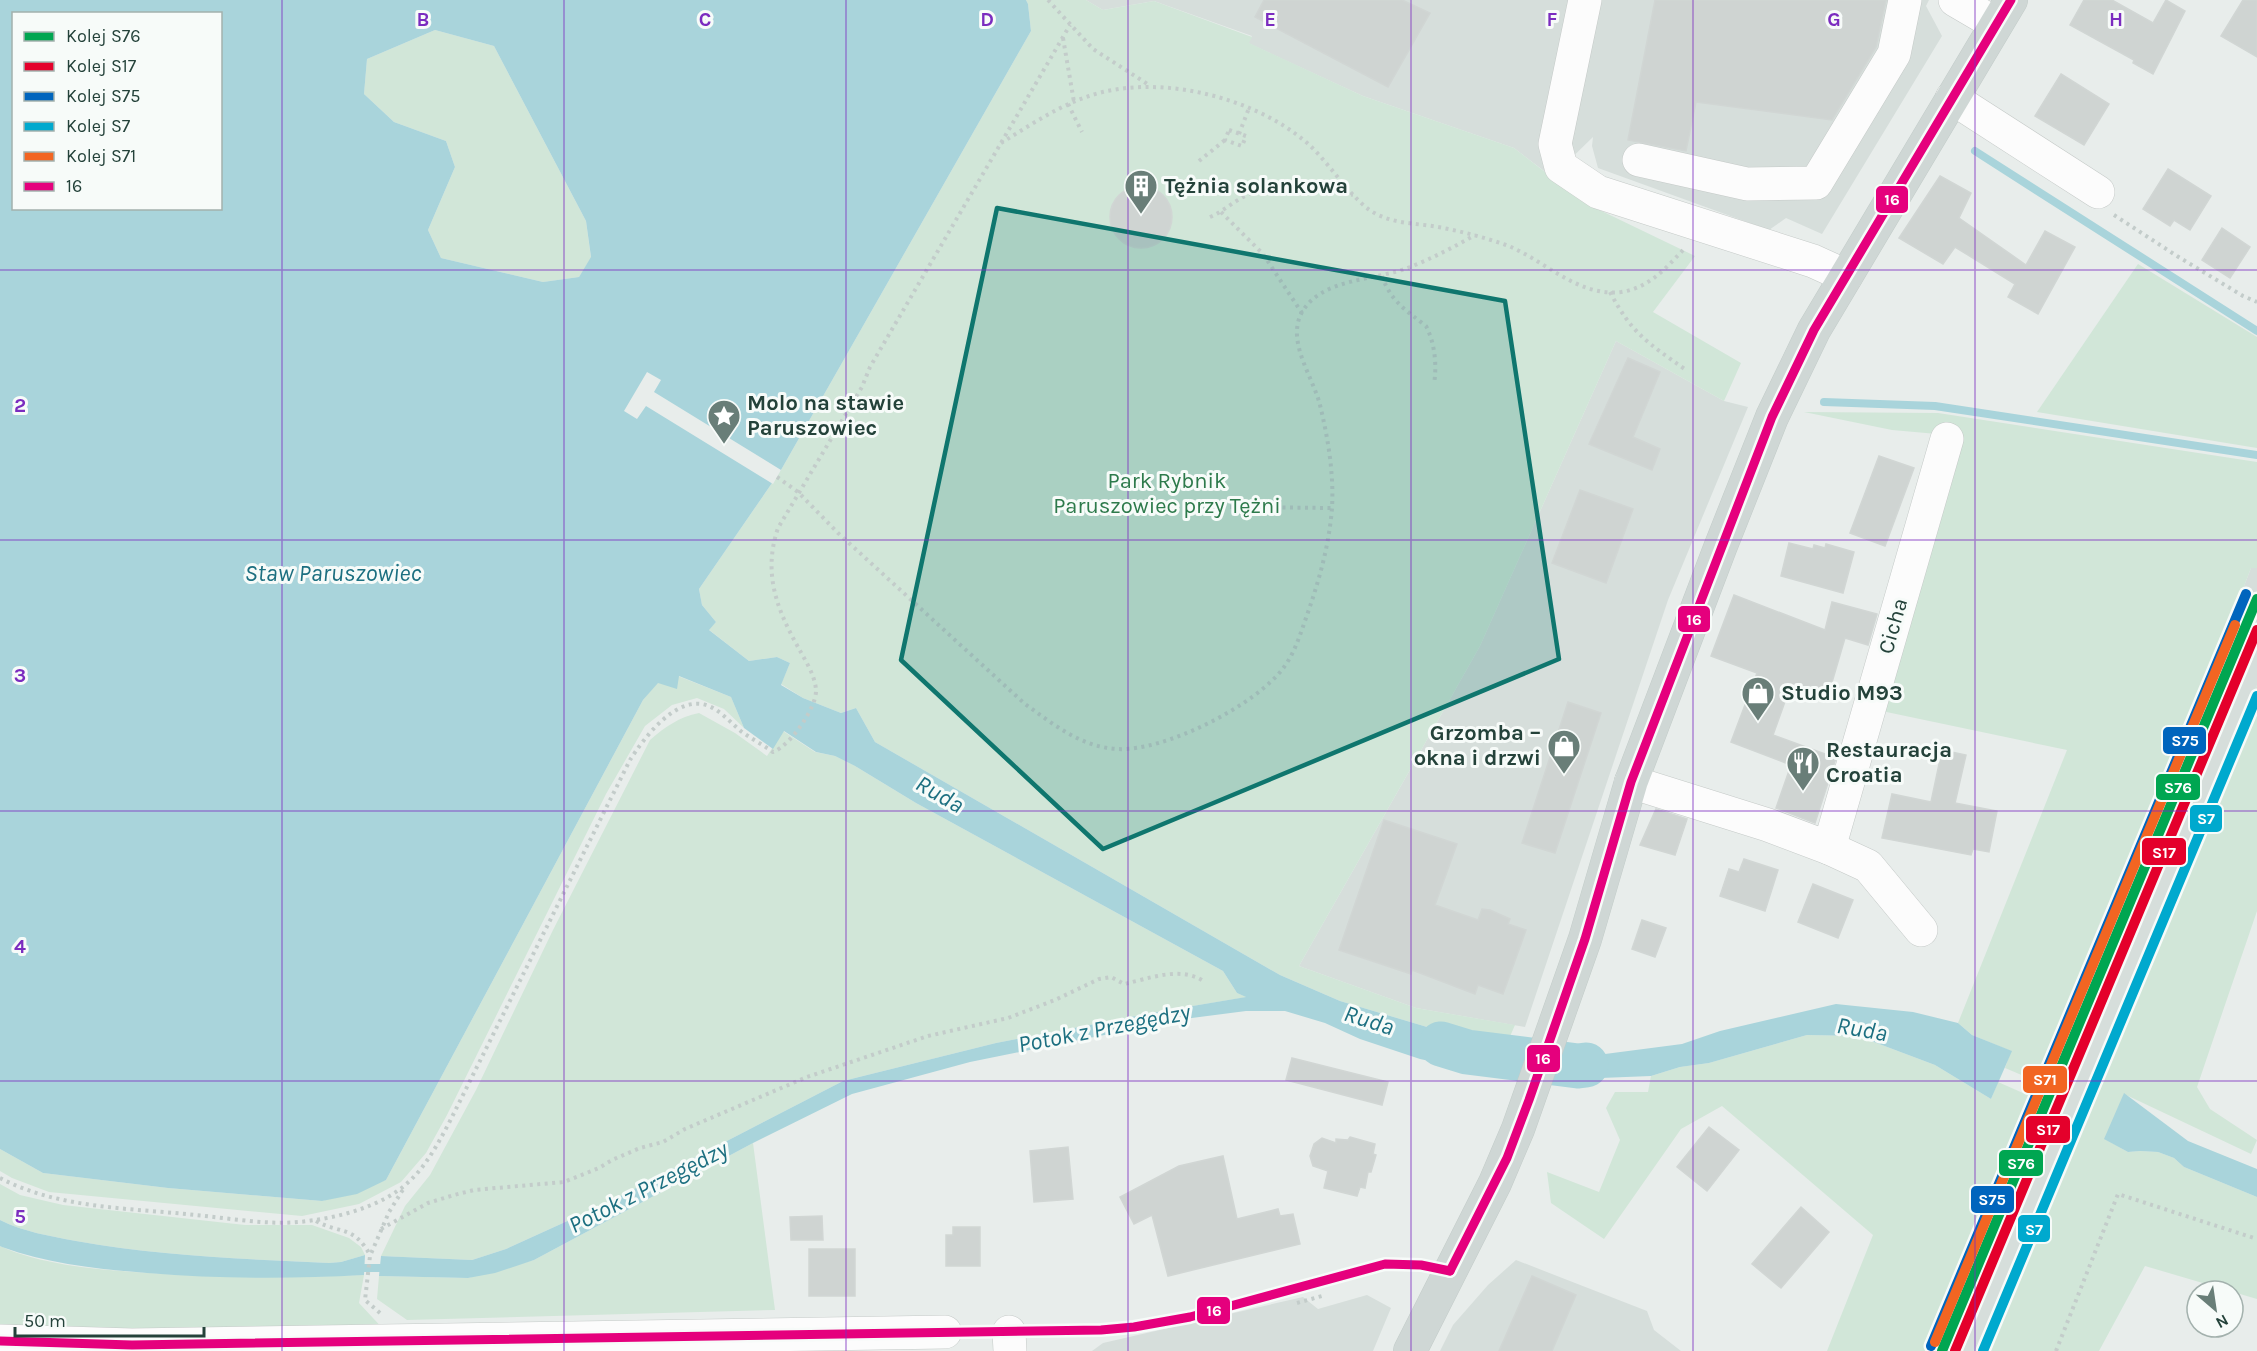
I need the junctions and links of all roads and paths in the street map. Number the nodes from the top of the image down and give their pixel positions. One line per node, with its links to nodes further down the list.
1 (1048, 0): 6 (path)
2 (1585, 0): 26 (street)
3 (1905, 0): 17 (street)
4 (1955, 0): 5 (street)
5 (2004, 12): 9 (main road)
6 (1070, 25): 7 (path); 8 (path)
7 (1063, 38): 10 (path); 16 (path)
8 (1149, 86): 10 (path); 12 (path)
9 (1952, 98): 19 (street); 26 (main road)
10 (1074, 102): 11 (path)
11 (1068, 104): 13 (path); 16 (path)
12 (1249, 108): 14 (path); 20 (path)
13 (1082, 132)
14 (1239, 134): 15 (path); 15 (path)
15 (1225, 140): 18 (path)
16 (1001, 144): 34 (path)
17 (1639, 160)
18 (1199, 161)
19 (2098, 192): 28 (path)
20 (1353, 195): 21 (path); 23 (path)
21 (1221, 212): 22 (path); 29 (path)
22 (1210, 216)
23 (1475, 236): 25 (path); 27 (path)
24 (1682, 252): 27 (path)
25 (1382, 276): 29 (path); 31 (path)
26 (1846, 276): 37 (main road)
27 (1610, 292): 30 (path)
28 (2257, 302)
29 (1302, 313): 36 (path)
30 (1686, 370)
31 (1434, 384)
32 (1947, 439): 38 (street, Cicha)
33 (777, 477): 34 (path)
34 (798, 492): 36 (path); 42 (path)
35 (1230, 507): 36 (path)
36 (1332, 508)
37 (1631, 783): 38 (street); 54 (main road)
38 (1829, 848): 39 (street)
39 (1921, 930)
40 (1204, 982): 44 (path)
41 (0, 1179): 43 (path)
42 (406, 1185): 43 (path); 44 (path)
43 (315, 1220): 46 (path)
44 (381, 1229): 46 (path)
45 (2257, 1239): 55 (path)
46 (370, 1256): 48 (path)
47 (1322, 1296): 49 (path)
48 (365, 1300)
49 (1297, 1303)
50 (0, 1341): 52 (street)
51 (858, 1342): 52 (street); 53 (street)
52 (809, 1343)
53 (913, 1351)
54 (1410, 1351)
55 (2056, 1351)

